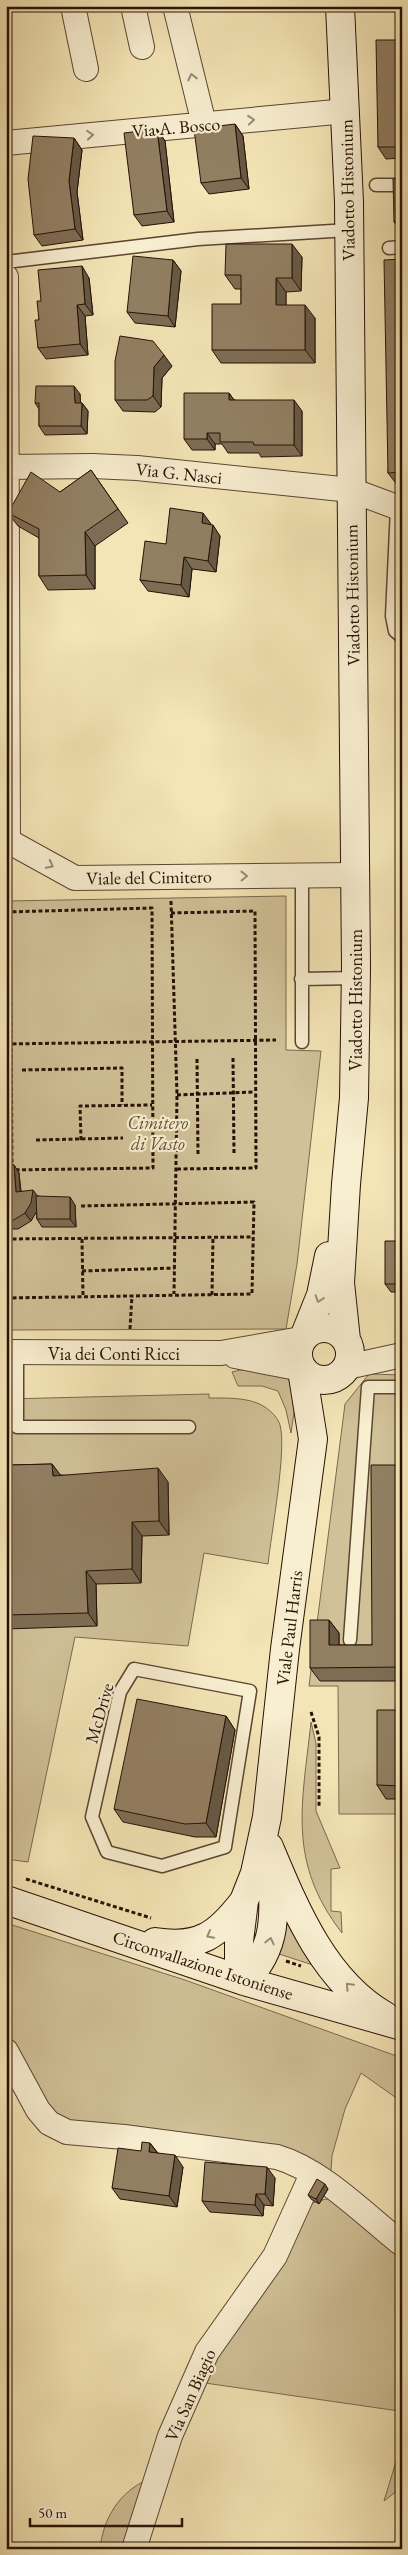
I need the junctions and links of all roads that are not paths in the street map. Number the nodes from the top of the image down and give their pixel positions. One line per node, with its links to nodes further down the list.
1 (73, 6): 6 (street)
2 (133, 6): 5 (street)
3 (175, 6): 8 (street, one-way to 3)
4 (340, 7): 7 (main road, Viadotto Histonium)
5 (142, 47)
6 (86, 69)
7 (346, 111): 8 (street, Via A. Bosco, one-way to 7); 12 (main road, Viadotto Histonium)
8 (204, 124): 9 (street, Via A. Bosco, one-way to 8)
9 (6, 143)
10 (376, 185): 11 (lane)
11 (402, 185)
12 (349, 230): 13 (lane); 16 (main road, Viadotto Histonium)
13 (6, 262)
14 (6, 277): 15 (street)
15 (7, 467): 16 (street, Via G. Nasci); 20 (street, Viale del Cimitero, one-way to 20)
16 (351, 490): 17 (street, Via G. Nasci); 19 (main road, Viadotto Histonium)
17 (399, 508): 18 (lane)
18 (402, 637)
19 (354, 875): 20 (street, Viale del Cimitero); 21 (main road, Viadotto Histonium)
20 (302, 876): 22 (lane)
21 (356, 978): 22 (lane); 24 (main road, Viadotto Histonium)
22 (301, 979): 23 (lane)
23 (302, 1042)
24 (346, 1184): 25 (main road, Viadotto Histonium, one-way to 25); 28 (main road, Viadotto Histonium)
25 (303, 1337): 27 (street, Via dei Conti Ricci); 28 (main road); 30 (main road)
26 (12, 1352): 27 (street, Via dei Conti Ricci); 32 (lane)
27 (222, 1353): 30 (street, Via dei Conti Ricci)
28 (346, 1355): 29 (street); 30 (main road); 33 (main road, Viale Paul Harris)
29 (402, 1355)
30 (302, 1370): 33 (main road, Viale Paul Harris)
31 (402, 1387): 34 (lane)
32 (189, 1426)
33 (313, 1439): 35 (main road, Viale Paul Harris)
34 (350, 1640)
35 (268, 1816): 36 (main road, Viale Paul Harris); 39 (main road, Viale Paul Harris)
36 (269, 1848): 41 (main road, Viale Paul Harris, one-way to 36); 42 (main road, Viale Paul Harris, one-way to 36)
37 (107, 1852): 37 (lane, McDrive)
38 (6, 1900): 40 (main road, Circonvallazione Istoniense)
39 (244, 1901): 40 (main road, Viale Paul Harris, one-way to 40); 41 (main road, Viale Paul Harris)
40 (117, 1936): 41 (main road, Circonvallazione Istoniense)
41 (244, 1981): 42 (main road, Circonvallazione Istoniense)
42 (402, 2026)
43 (6, 2051): 44 (street)
44 (312, 2174): 45 (street); 46 (street, Via San Biagio)
45 (402, 2244)
46 (134, 2549)

